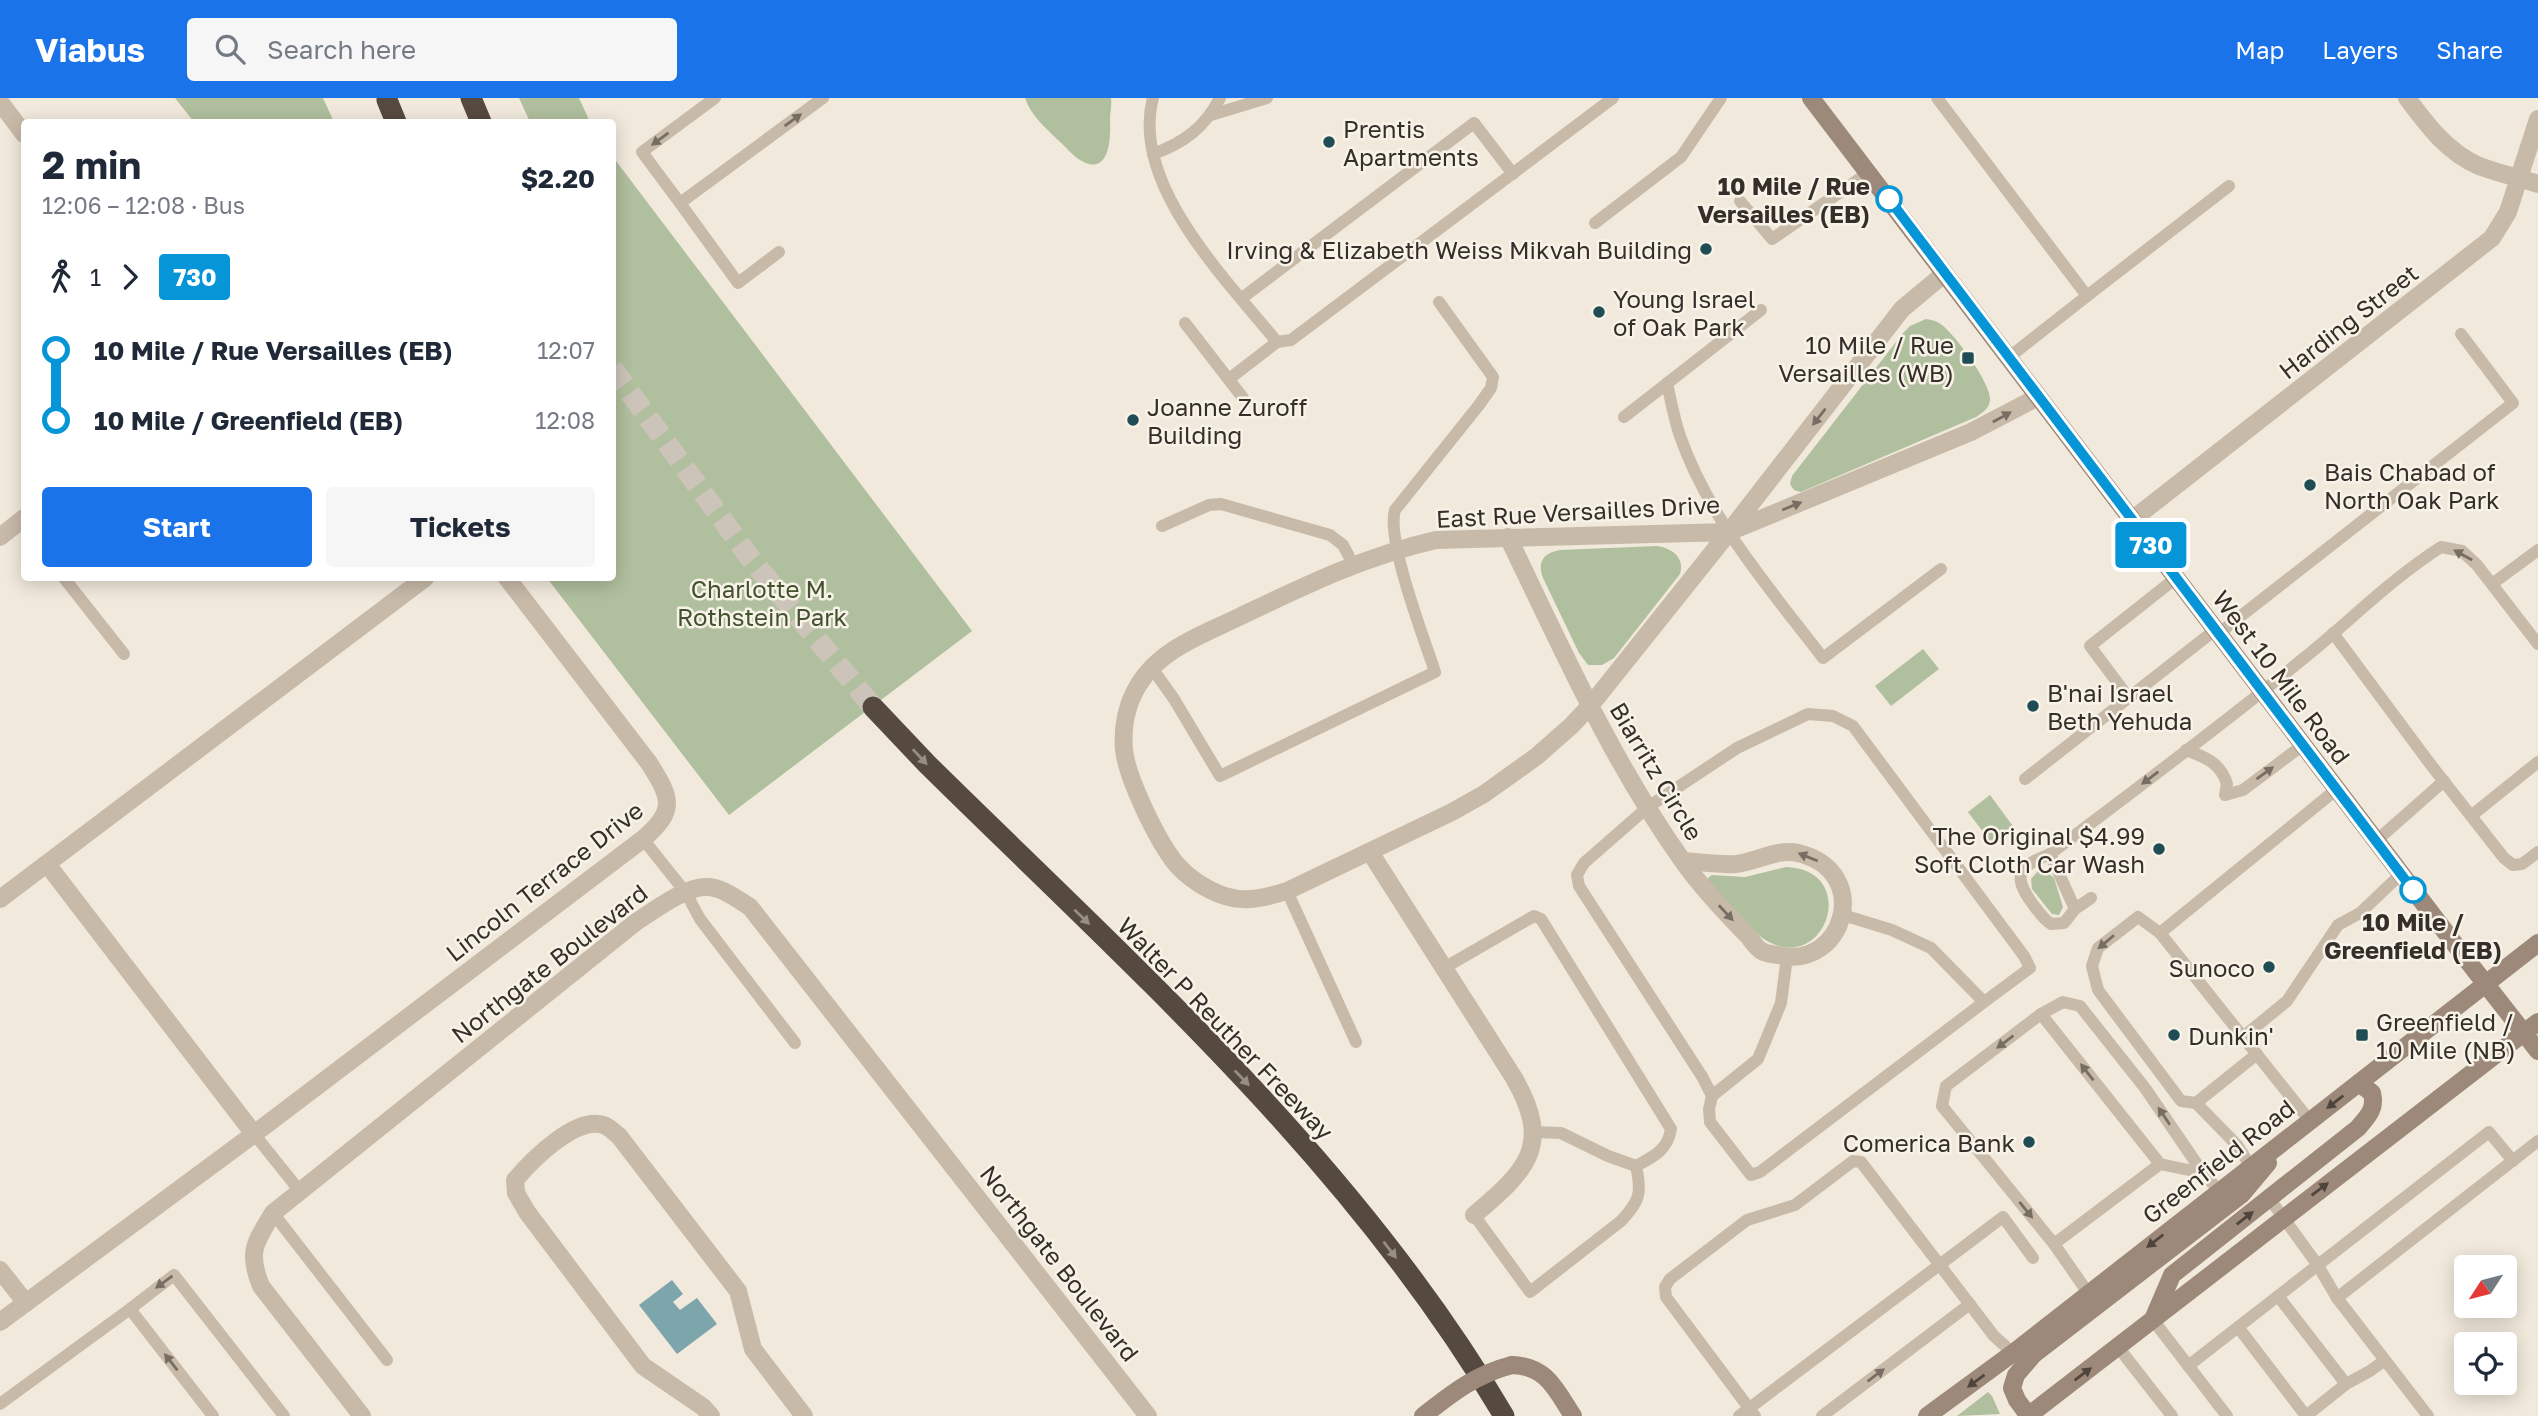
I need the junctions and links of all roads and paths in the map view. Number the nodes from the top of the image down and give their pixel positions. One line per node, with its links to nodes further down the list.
1 (471, 98): 16 (highway)
2 (715, 98): 26 (lane, one-way to 26)
3 (823, 98): 26 (lane, one-way to 3)
4 (1153, 98): 19 (lane)
5 (1220, 98): 14 (lane)
6 (1267, 98): 14 (lane)
7 (1613, 98): 21 (lane)
8 (1721, 98): 27 (lane)
9 (1811, 98): 20 (main road, West 10 Mile Road)
10 (1937, 98): 30 (lane)
11 (2406, 98): 22 (street)
12 (387, 100): 15 (highway)
13 (0, 102): 18 (street)
14 (1211, 115): 19 (lane)
15 (395, 119)
16 (480, 119)
17 (2538, 120): 22 (street, Harding Street)
18 (21, 130)
19 (1153, 154): 31 (lane)
20 (1868, 173): 25 (lane); 29 (main road, West 10 Mile Road)
21 (1513, 174): 31 (lane); 36 (lane)
22 (2519, 178): 23 (street); 43 (street, Harding Street)
23 (2538, 184)
24 (2230, 186): 30 (lane)
25 (1740, 201)
26 (680, 204): 28 (lane)
27 (1595, 223)
28 (779, 252)
29 (1944, 274): 37 (main road, West 10 Mile Road); 46 (street, East Rue Versailles Drive, one-way to 46)
30 (2087, 296): 37 (lane)
31 (1242, 298): 36 (lane)
32 (1439, 302): 49 (lane)
33 (1761, 310): 39 (lane)
34 (1185, 323): 38 (lane)
35 (2461, 334): 58 (lane)
36 (1277, 342): 38 (lane)
37 (2008, 358): 40 (main road, West 10 Mile Road)
38 (1228, 379): 41 (lane)
39 (1667, 383): 42 (lane); 46 (lane)
40 (2038, 397): 43 (main road, West 10 Mile Road); 46 (street, one-way to 40)
41 (1243, 398)
42 (1624, 417)
43 (2132, 520): 53 (main road, West 10 Mile Road)
44 (21, 522): 47 (street)
45 (1162, 526): 51 (lane)
46 (1729, 532): 48 (street, East Rue Versailles Drive); 52 (lane); 65 (street, East Rue Versailles Drive)
47 (0, 537)
48 (1508, 537): 49 (street, East Rue Versailles Drive); 65 (street, Biarritz Circle)
49 (1397, 549): 51 (street, East Rue Versailles Drive); 62 (lane)
50 (2538, 550): 57 (lane)
51 (1353, 564): 62 (street, East Rue Versailles Drive)
52 (1941, 569)
53 (2176, 578): 58 (main road, West 10 Mile Road); 64 (lane)
54 (66, 581): 61 (lane)
55 (421, 581): 81 (street)
56 (509, 581): 75 (street, Lincoln Terrace Drive)
57 (2492, 584): 59 (lane, one-way to 59); 60 (lane)
58 (2217, 632): 63 (main road, West 10 Mile Road); 64 (lane)
59 (2333, 633): 63 (lane); 71 (lane)
60 (2538, 644)
61 (124, 654)
62 (1152, 668): 83 (street, East Rue Versailles Drive)
63 (2262, 691): 67 (main road, West 10 Mile Road); 68 (lane)
64 (2129, 698): 70 (lane)
65 (1590, 706): 73 (street, Biarritz Circle); 77 (street, East Rue Versailles Drive)
66 (873, 707): 151 (highway, Walter P Reuther Freeway, one-way to 151)
67 (2303, 745): 68 (lane, one-way to 67); 72 (main road, West 10 Mile Road)
68 (2186, 750): 79 (lane, one-way to 79)
69 (2538, 762): 74 (lane)
70 (2025, 779)
71 (2444, 781): 74 (lane); 76 (lane)
72 (2337, 789): 76 (main road, West 10 Mile Road); 89 (lane)
73 (1648, 807): 80 (street, Biarritz Circle); 94 (lane); 104 (lane)
74 (2471, 816): 78 (lane)
75 (643, 839): 84 (lane); 108 (street, Lincoln Terrace Drive)
76 (2376, 841): 82 (main road, West 10 Mile Road)
77 (1370, 852): 83 (street, East Rue Versailles Drive); 92 (street)
78 (2538, 852)
79 (2050, 855): 87 (lane); 87 (lane)
80 (1683, 861): 88 (street, Biarritz Circle, one-way to 80); 91 (street, Biarritz Circle, one-way to 91)
81 (47, 864): 86 (street); 108 (street)
82 (2401, 874): 93 (main road, West 10 Mile Road); 98 (lane)
83 (1287, 891): 99 (lane)
84 (686, 893): 100 (lane); 116 (street, Northgate Boulevard); 149 (street, Northgate Boulevard)
85 (2091, 898): 87 (lane)
86 (0, 899)
87 (2075, 909)
88 (1843, 915): 91 (street); 94 (lane)
89 (2160, 933): 98 (lane); 105 (lane, one-way to 105)
90 (2538, 943): 93 (main road, Greenfield Road)
91 (1787, 957): 104 (lane)
92 (1444, 968): 107 (street); 113 (lane)
93 (2486, 985): 97 (main road, West 10 Mile Road); 103 (main road, Greenfield Road)
94 (1984, 1002): 104 (lane)
95 (2041, 1014): 112 (lane, one-way to 95); 115 (lane, one-way to 95); 122 (lane, one-way to 122)
96 (2538, 1022): 97 (main road)
97 (2524, 1033): 101 (main road, West 10 Mile Road); 121 (main road, one-way to 97)
98 (2244, 1037): 102 (lane)
99 (1356, 1042)
100 (795, 1043)
101 (2538, 1051)
102 (2257, 1054): 105 (lane); 106 (lane)
103 (2359, 1083): 106 (main road, Greenfield Road, one-way to 106); 118 (main road)
104 (1712, 1096)
105 (2196, 1103): 114 (lane)
106 (2310, 1121): 109 (main road, Greenfield Road)
107 (1532, 1132): 113 (lane); 120 (street)
108 (254, 1134): 116 (lane); 130 (street, Lincoln Terrace Drive)
109 (2288, 1139): 114 (main road, Greenfield Road); 117 (main road)
110 (2538, 1141): 111 (lane)
111 (2513, 1161): 125 (lane); 128 (lane)
112 (2160, 1164): 115 (lane); 122 (lane)
113 (1636, 1166): 120 (lane)
114 (2251, 1167): 117 (main road, Greenfield Road)
115 (2203, 1173): 117 (lane)
116 (299, 1190): 119 (street, Northgate Boulevard)
117 (2225, 1198): 129 (main road, Greenfield Road, one-way to 129)
118 (2269, 1198): 121 (lane); 133 (main road, one-way to 118)
119 (273, 1213): 138 (lane); 146 (street, Northgate Boulevard)
120 (1474, 1215)
121 (2282, 1218): 125 (lane); 133 (main road)
122 (2054, 1244): 129 (lane)
123 (2033, 1258): 124 (lane)
124 (1940, 1264): 131 (lane); 143 (lane); 143 (lane)
125 (2317, 1264): 127 (lane); 128 (lane)
126 (0, 1270): 130 (street)
127 (2278, 1296): 135 (lane); 141 (lane)
128 (2337, 1298): 139 (lane)
129 (2093, 1299): 137 (main road, Greenfield Road); 155 (main road)
130 (26, 1303): 134 (street, Lincoln Terrace Drive)
131 (1970, 1304): 137 (lane); 153 (lane, one-way to 131)
132 (130, 1308): 142 (lane); 144 (lane, one-way to 132); 145 (lane, one-way to 132)
133 (2152, 1320): 136 (main road); 140 (lane)
134 (0, 1322)
135 (2238, 1327): 140 (lane); 141 (lane)
136 (2118, 1347): 155 (main road, one-way to 136); 156 (lane)
137 (2013, 1353): 154 (main road, Greenfield Road, one-way to 154)
138 (387, 1360)
139 (2385, 1360): 141 (lane); 158 (lane)
140 (2188, 1366): 157 (lane)
141 (2346, 1384)
142 (0, 1404)
143 (1748, 1413)
144 (213, 1416)
145 (284, 1416)
146 (362, 1416)
147 (711, 1416): 148 (street)
148 (804, 1416)
149 (1148, 1416)
150 (1423, 1416): 152 (main road, bridge)
151 (1504, 1416)
152 (1573, 1416)
153 (1822, 1416)
154 (1927, 1416)
155 (2028, 1416)
156 (2172, 1416)
157 (2227, 1416)
158 (2428, 1416)

